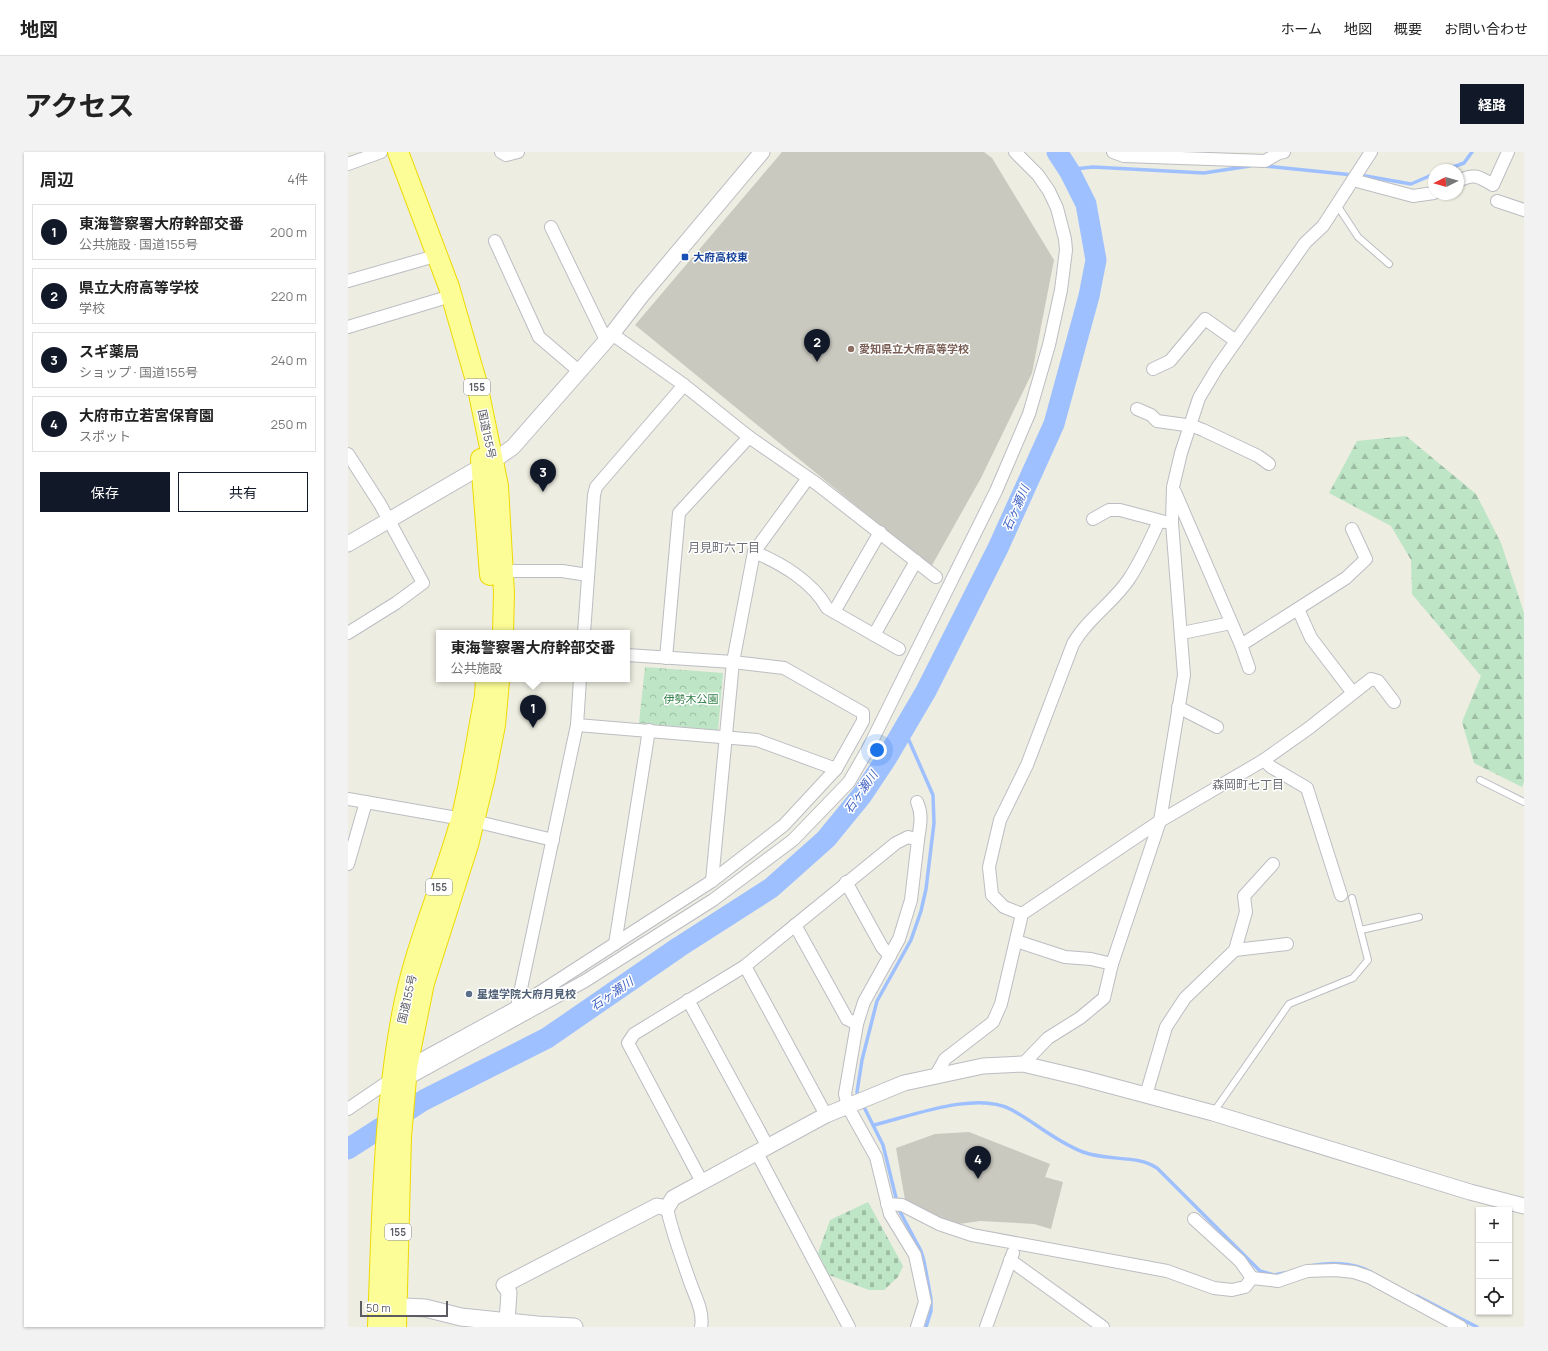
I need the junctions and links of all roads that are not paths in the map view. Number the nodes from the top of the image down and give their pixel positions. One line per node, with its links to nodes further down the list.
1 (381, 152): 12 (street)
2 (391, 152): 21 (highway, 国道155号 / 155)
3 (398, 152): 35 (highway, 国道155号 / 155)
4 (501, 152): 5 (street)
5 (518, 152)
6 (1015, 152): 108 (street)
7 (1114, 152): 8 (street)
8 (1280, 152)
9 (1371, 152): 14 (street)
10 (1508, 152): 13 (street)
11 (756, 154): 26 (street)
12 (348, 164)
13 (1464, 178)
14 (1353, 180): 15 (street); 17 (street)
15 (1428, 194)
16 (1497, 201): 18 (street)
17 (1337, 205): 22 (lane); 27 (street)
18 (1524, 210)
19 (551, 227): 26 (street)
20 (495, 241): 29 (street)
21 (428, 258): 23 (street); 24 (highway, 国道155号 / 155)
22 (1389, 264)
23 (348, 281)
24 (441, 299): 25 (street); 35 (highway, 国道155号 / 155)
25 (348, 327)
26 (609, 337): 29 (street); 30 (street)
27 (1236, 341): 28 (street); 32 (street)
28 (1153, 369)
29 (580, 372): 35 (street)
30 (684, 385): 33 (street); 49 (street)
31 (1137, 409): 32 (street)
32 (1189, 426): 36 (street); 38 (street)
33 (749, 437): 37 (street); 63 (street)
34 (350, 460): 40 (street)
35 (487, 464): 40 (street); 48 (highway, 国道155号 / 155); 54 (highway, 国道155号 / 155)
36 (1269, 464)
37 (808, 478): 44 (street); 46 (street)
38 (1172, 487): 42 (street); 53 (street)
39 (1093, 519): 41 (street)
40 (388, 520): 45 (street); 57 (street)
41 (1159, 521): 42 (street); 92 (street)
42 (1172, 523): 58 (street)
43 (1352, 529): 51 (street)
44 (880, 532): 47 (street); 52 (street)
45 (348, 544)
46 (754, 552): 52 (street); 64 (street)
47 (916, 561): 50 (street); 59 (street)
48 (503, 571): 49 (street); 55 (highway, 国道155号 / 155)
49 (588, 575): 56 (street)
50 (936, 577)
51 (1298, 608): 60 (street); 69 (street)
52 (834, 612): 59 (street)
53 (1231, 623): 58 (street); 60 (street)
54 (489, 630)
55 (503, 630)
56 (584, 630)
57 (348, 633)
58 (1182, 633): 71 (street)
59 (874, 635): 61 (street)
60 (1241, 645): 65 (street)
61 (899, 649)
62 (630, 655): 63 (street)
63 (666, 658): 64 (street)
64 (733, 662): 75 (street); 77 (street)
65 (1249, 668)
66 (486, 682): 83 (highway, 国道155号 / 155)
67 (500, 682): 83 (highway, 国道155号 / 155)
68 (580, 682): 72 (street)
69 (1353, 693): 70 (street); 76 (street)
70 (1394, 702)
71 (1178, 708): 73 (street); 84 (street)
72 (577, 725): 74 (street); 85 (street)
73 (1217, 727)
74 (649, 730): 75 (street); 97 (street)
75 (725, 736): 77 (street); 89 (street)
76 (1264, 760): 84 (street); 91 (street)
77 (836, 769): 89 (street)
78 (1480, 780): 82 (lane)
79 (348, 799): 80 (street)
80 (366, 802): 83 (street); 87 (street)
81 (917, 802): 86 (street)
82 (1524, 802)
83 (467, 820): 85 (street); 108 (highway, 国道155号 / 155)
84 (1160, 821): 92 (street); 101 (street)
85 (553, 840): 104 (street)
86 (918, 840): 90 (street); 100 (street)
87 (348, 864)
88 (1273, 864): 99 (street)
89 (712, 881): 97 (street)
90 (846, 882): 94 (street); 100 (street)
91 (1346, 897): 95 (lane)
92 (1022, 914): 96 (street)
93 (1419, 917): 95 (lane)
94 (795, 925): 102 (street); 105 (street)
95 (1361, 930): 112 (lane)
96 (1016, 941): 101 (street); 107 (street)
97 (615, 944): 104 (street)
98 (1287, 944): 99 (street)
99 (1235, 950): 109 (street)
100 (890, 956): 105 (street)
101 (1112, 964): 106 (street)
102 (745, 966): 103 (street); 113 (street)
103 (688, 1000): 114 (street); 115 (street)
104 (517, 1007): 108 (street)
105 (857, 1024): 110 (street)
106 (1022, 1064): 107 (street); 109 (street)
107 (936, 1075): 110 (street)
108 (400, 1082): 111 (street); 123 (highway, 国道155号 / 155); 123 (highway, 国道155号 / 155)
109 (1146, 1095): 112 (street)
110 (856, 1103): 113 (street); 116 (street)
111 (348, 1110)
112 (1213, 1113): 117 (street)
113 (826, 1115): 114 (street)
114 (762, 1150): 115 (street); 130 (street)
115 (702, 1182): 118 (street)
116 (887, 1204): 120 (street); 131 (street)
117 (1524, 1206)
118 (667, 1208): 124 (street); 126 (street)
119 (1194, 1219): 122 (street)
120 (1016, 1244): 121 (street); 122 (street)
121 (1010, 1260): 132 (street); 133 (street)
122 (1252, 1278): 134 (street)
123 (388, 1306): 124 (main road); 127 (highway, 国道155号 / 155); 128 (highway, 国道155号 / 155)
124 (507, 1322): 125 (main road)
125 (537, 1326): 129 (main road)
126 (704, 1326)
127 (378, 1327)
128 (396, 1327)
129 (574, 1327)
130 (849, 1327)
131 (917, 1327)
132 (986, 1327)
133 (1103, 1327)
134 (1461, 1327)

